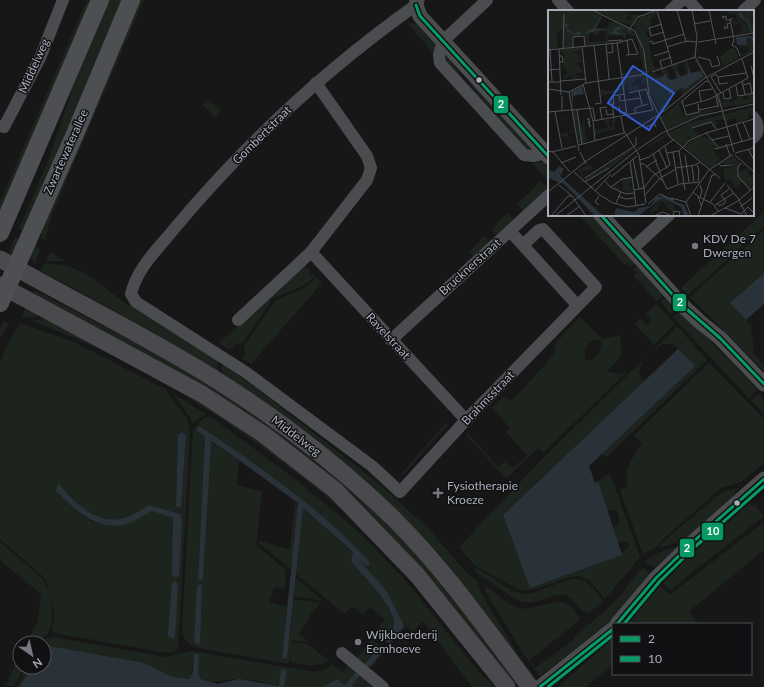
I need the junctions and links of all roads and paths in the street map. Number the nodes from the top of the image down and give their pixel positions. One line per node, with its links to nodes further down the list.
1 (63, 0): 16 (street, Middelweg)
2 (100, 0): 22 (main road)
3 (130, 0): 26 (main road, Zwartewaterallee)
4 (488, 0): 14 (street)
5 (558, 0): 10 (street)
6 (682, 0): 11 (street)
7 (688, 0): 12 (street)
8 (755, 0): 13 (street)
9 (416, 2): 14 (street); 15 (street, Gombertstraat)
10 (567, 10)
11 (671, 10)
12 (697, 10)
13 (745, 10)
14 (443, 40): 17 (street)
15 (316, 83): 25 (street); 28 (street, Gombertstraat)
16 (0, 126)
17 (547, 155)
18 (548, 196): 21 (street, Brucknerstraat)
19 (602, 216): 24 (street)
20 (668, 216): 24 (street)
21 (510, 231): 23 (street); 31 (street, Brucknerstraat)
22 (0, 233)
23 (523, 245): 29 (street); 29 (street, Brahmsstraat)
24 (631, 250): 32 (street)
25 (311, 252): 30 (street); 31 (street, Ravelstraat)
26 (8, 264): 27 (main road, Zwartewaterallee); 41 (main road, Middelweg)
27 (2, 292): 40 (main road, Middelweg)
28 (131, 294): 35 (street, Middelweg)
29 (577, 305): 33 (street, Brahmsstraat)
30 (238, 320)
31 (391, 340): 33 (street, Ravelstraat)
32 (764, 384)
33 (466, 420): 35 (street, Brahmsstraat)
34 (764, 479): 36 (street)
35 (400, 492)
36 (618, 623)
37 (612, 630): 42 (street)
38 (342, 653): 39 (street)
39 (383, 687)
40 (507, 687)
41 (530, 687)
42 (540, 687)

